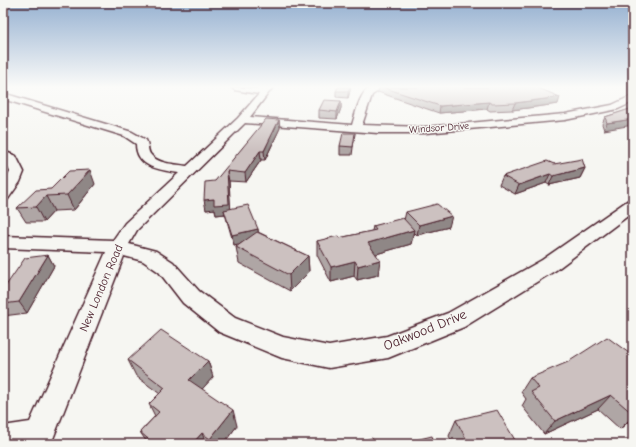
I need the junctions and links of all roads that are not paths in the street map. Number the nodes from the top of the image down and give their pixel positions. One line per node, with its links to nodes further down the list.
1 (42, 108): 8 (street)
2 (252, 108): 5 (street, New London Road)
3 (363, 108): 6 (street)
4 (611, 108): 6 (street, Windsor Drive)
5 (242, 120): 6 (street, Windsor Drive); 8 (street, New London Road)
6 (356, 128)
7 (3, 155): 9 (street)
8 (189, 170): 12 (street, New London Road)
9 (3, 196)
10 (633, 204): 12 (street, Oakwood Drive)
11 (3, 242): 12 (street, Oakwood Drive)
12 (118, 246): 13 (street, New London Road)
13 (38, 440): 14 (street)
14 (3, 441)

